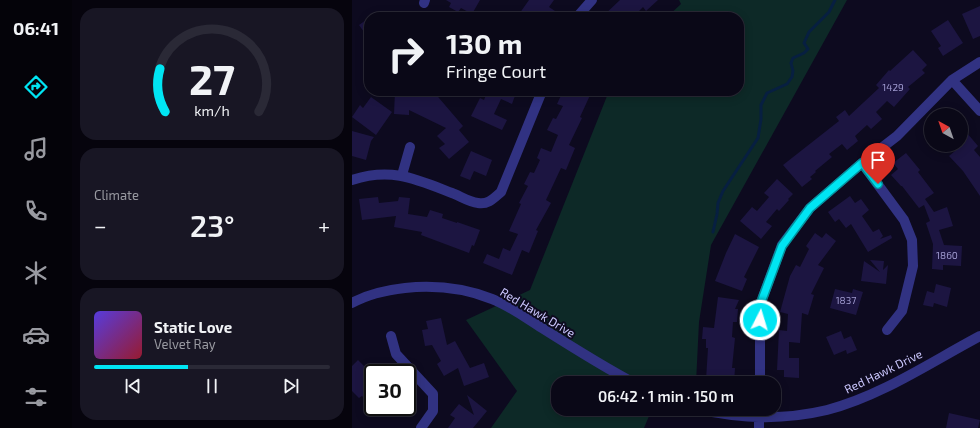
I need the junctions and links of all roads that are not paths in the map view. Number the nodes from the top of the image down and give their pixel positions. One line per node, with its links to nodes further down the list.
1 (592, 0): 2 (street)
2 (581, 12)
3 (980, 62): 4 (street)
4 (952, 80): 6 (street); 8 (street)
5 (540, 96): 9 (street)
6 (980, 111)
7 (410, 147): 9 (street)
8 (862, 163): 12 (street); 16 (street)
9 (402, 176): 10 (street)
10 (352, 180)
11 (353, 299): 15 (street, Red Hawk Drive)
12 (887, 330)
13 (391, 336): 19 (street)
14 (980, 336): 17 (street, Red Hawk Drive)
15 (622, 376)
16 (760, 376)
17 (781, 413)
18 (759, 416): 20 (street)
19 (421, 428)
20 (759, 428)

